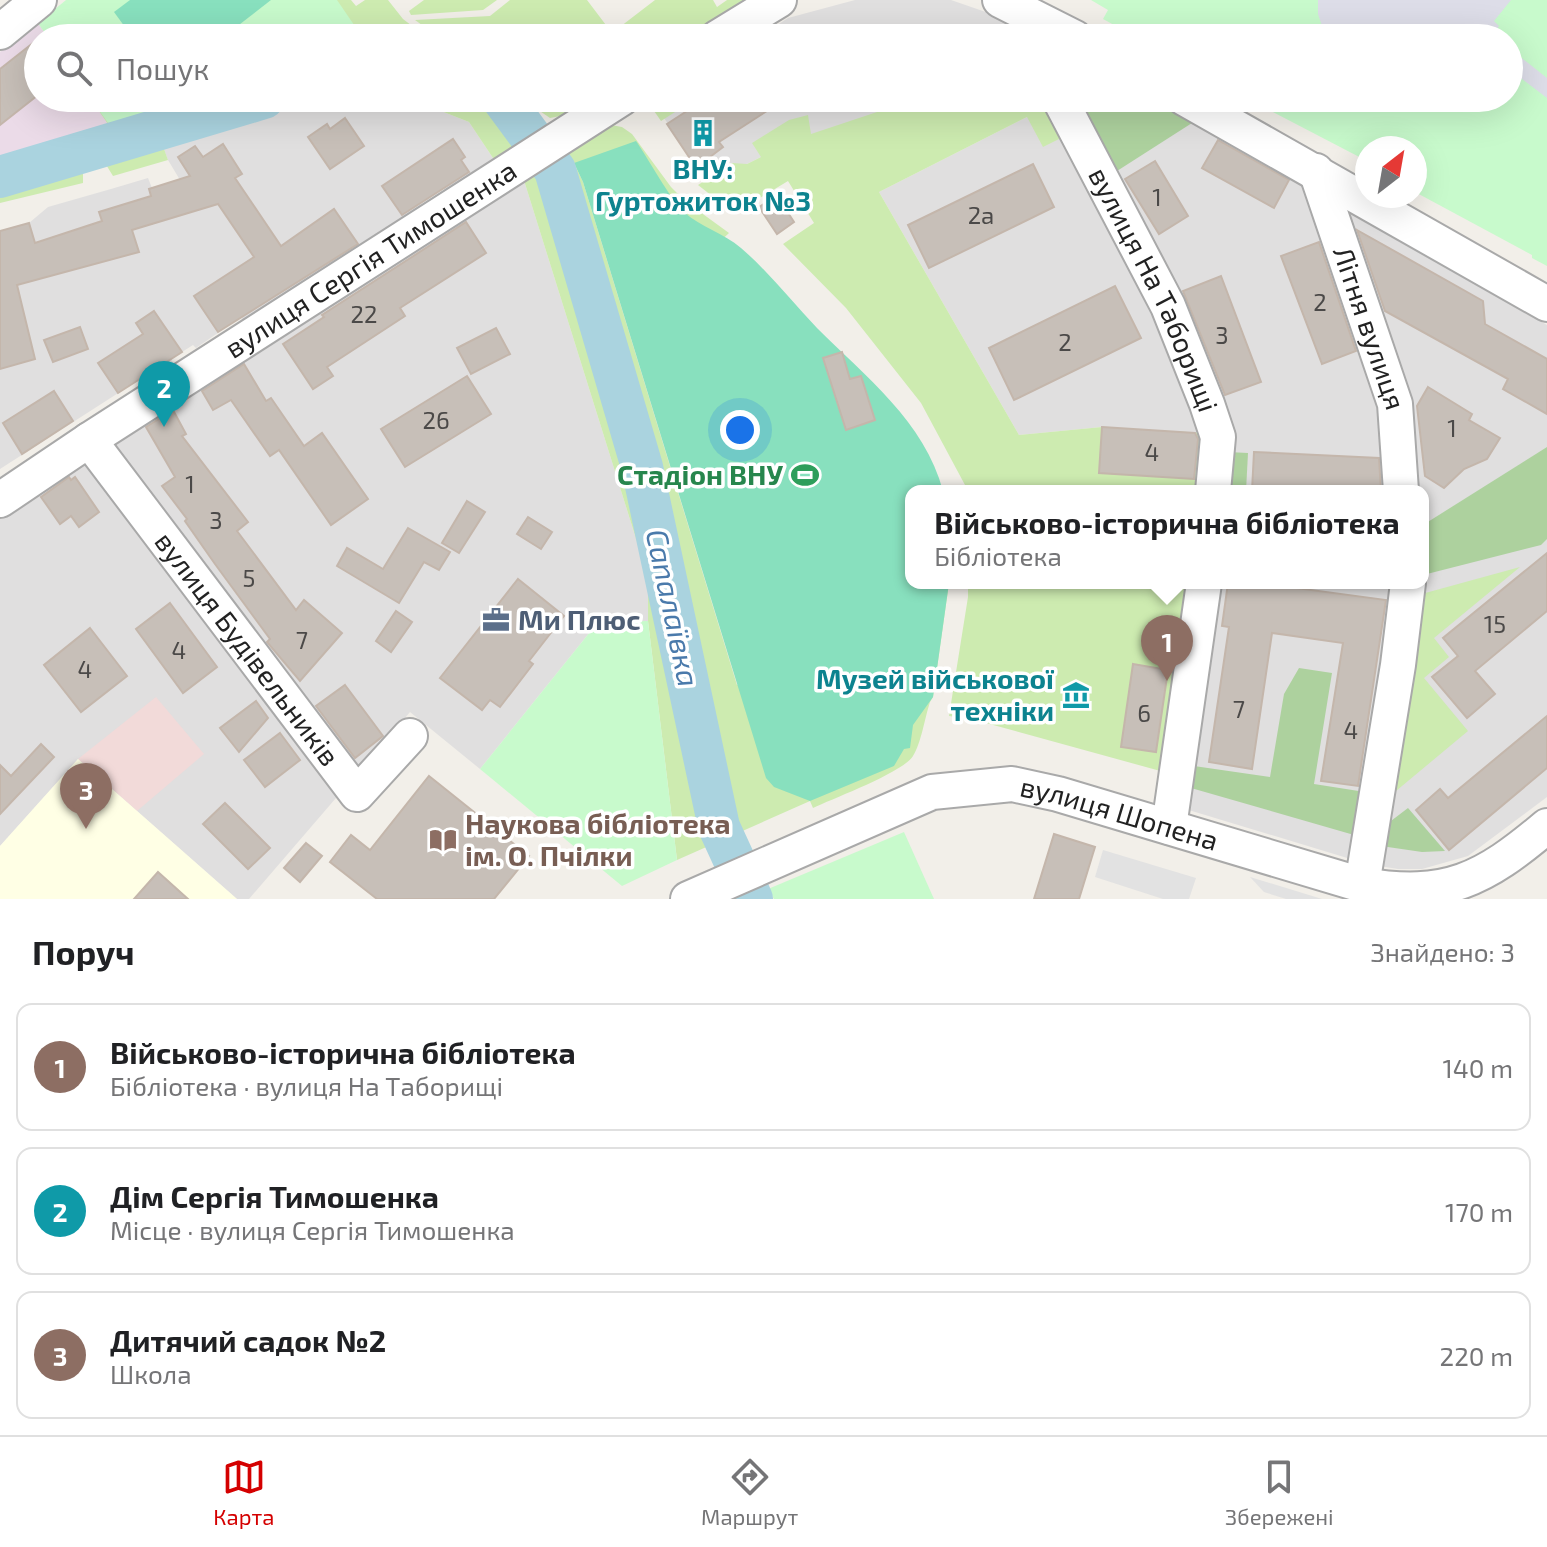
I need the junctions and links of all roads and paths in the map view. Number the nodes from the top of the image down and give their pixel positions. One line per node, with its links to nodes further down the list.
1 (39, 0): 7 (street)
2 (779, 0): 4 (street)
3 (1004, 2): 5 (street); 6 (street)
4 (740, 24)
5 (1018, 24)
6 (1047, 24)
7 (0, 32)
8 (600, 112): 13 (street, вулиця Сергія Тимошенка)
9 (1066, 112): 14 (street, вулиця На Таборищі)
10 (1209, 112): 11 (street)
11 (1316, 171): 12 (street); 15 (street, Літня вулиця)
12 (1547, 304)
13 (89, 440): 16 (street, вулиця Сергія Тимошенка); 19 (street, вулиця Будівельників)
14 (1214, 485)
15 (1401, 485)
16 (0, 500)
17 (1203, 589): 21 (street)
18 (1407, 589): 22 (street)
19 (410, 736)
20 (1547, 826): 22 (street, вулиця Шопена)
21 (1169, 827): 22 (street, вулиця Шопена); 23 (street, вулиця Шопена)
22 (1362, 885)
23 (688, 899)

